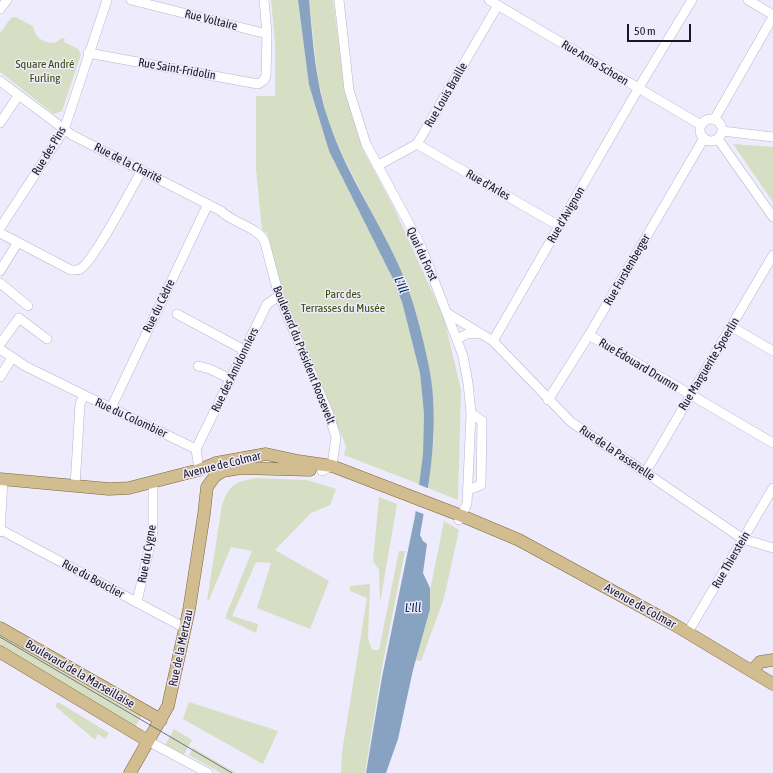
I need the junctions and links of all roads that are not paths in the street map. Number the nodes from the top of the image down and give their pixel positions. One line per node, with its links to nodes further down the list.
1 (7, 0): 10 (street)
2 (107, 0): 13 (street, Rue des Pins)
3 (131, 0): 12 (street, Rue Voltaire)
4 (264, 0): 12 (street)
5 (339, 0): 25 (street, Quai du Forst)
6 (489, 0): 9 (street, Rue Anna Schoen)
7 (692, 0): 15 (street, Rue d'Avignon)
8 (748, 0): 11 (street)
9 (498, 5): 15 (street, Rue Anna Schoen); 24 (street, Rue Louis Braille)
10 (0, 9)
11 (773, 16): 17 (street)
12 (267, 34): 13 (street, Rue Saint-Fridolin)
13 (88, 53): 20 (street, Rue des Pins)
14 (0, 82): 16 (street, Rue de la Charité)
15 (639, 89): 19 (street, Rue Anna Schoen); 29 (street, Rue d'Avignon)
16 (18, 96): 18 (street); 20 (street, Rue de la Charité)
17 (714, 120): 19 (street); 21 (street)
18 (0, 123)
19 (701, 125): 23 (street)
20 (64, 130): 26 (street, Rue de la Charité); 30 (street, Rue des Pins)
21 (720, 135): 22 (street); 23 (street); 28 (street)
22 (773, 137)
23 (704, 138): 43 (street, Rue Furstenberger)
24 (418, 144): 25 (street); 29 (street, Rue d'Arles)
25 (376, 166): 39 (street, Quai du Forst)
26 (142, 170): 27 (street, Rue de la Charité); 33 (street)
27 (208, 204): 32 (street, Rue de la Charité); 58 (street, Rue du Cèdre)
28 (773, 216)
29 (559, 226): 46 (street, Rue d'Avignon)
30 (0, 228)
31 (0, 233): 33 (street)
32 (261, 236): 37 (street, Boulevard du Président Roosevelt)
33 (18, 242): 35 (street)
34 (773, 255): 41 (street, Rue Marguerite Spoerlin)
35 (0, 271)
36 (0, 283): 38 (street)
37 (279, 296): 49 (street, Rue des Amidonniers); 62 (street, Boulevard du Président Roosevelt)
38 (28, 306)
39 (447, 313): 42 (street, Rue de la Passerelle); 45 (street, Quai du Forst)
40 (177, 314): 49 (street)
41 (732, 327): 50 (street); 56 (street, Rue Marguerite Spoerlin)
42 (480, 333): 45 (street); 46 (street, Rue de la Passerelle)
43 (589, 335): 56 (street, Rue Édouard Drumm); 57 (street, Rue Furstenberger)
44 (47, 339): 47 (street)
45 (457, 339): 59 (street, Quai du Forst)
46 (493, 341): 57 (street, Rue de la Passerelle)
47 (0, 344)
48 (0, 349): 51 (street)
49 (244, 350): 54 (street, Rue des Amidonniers)
50 (773, 351)
51 (12, 358): 53 (street); 55 (street)
52 (198, 366): 54 (street)
53 (0, 377)
54 (230, 379): 61 (street, Rue des Amidonniers)
55 (84, 395): 58 (street, Rue du Colombier); 68 (street, Rue du Colombier)
56 (691, 396): 60 (street, Rue Édouard Drumm); 64 (street, Rue Marguerite Spoerlin)
57 (548, 400): 64 (street, Rue de la Passerelle)
58 (111, 408): 61 (street, Rue du Colombier)
59 (471, 413): 72 (street, Quai du Forst); 72 (street)
60 (773, 443)
61 (196, 448): 63 (street, Rue de la Mertzau)
62 (327, 469): 63 (main road, Avenue de Colmar); 65 (main road, Avenue de Colmar); 70 (main road, Avenue de Colmar)
63 (199, 470): 65 (main road); 67 (main road, Avenue de Colmar); 69 (main road); 73 (main road, Rue de la Mertzau)
64 (645, 473): 76 (street, Rue de la Passerelle)
65 (219, 474): 69 (main road, Rue de la Mertzau)
66 (2, 479): 68 (main road, Avenue de Colmar); 75 (street)
67 (153, 482): 68 (main road, Avenue de Colmar); 78 (street, Rue du Cygne)
68 (75, 486)
69 (207, 487): 73 (main road, Rue de la Mertzau)
70 (382, 488): 74 (main road, Avenue de Colmar); 74 (main road, Avenue de Colmar)
71 (773, 488): 76 (street, Rue Thierstein)
72 (468, 490): 74 (street, Quai du Forst)
73 (204, 514): 80 (main road, Rue de la Mertzau)
74 (457, 516): 81 (main road, Avenue de Colmar)
75 (1, 531): 78 (street, Rue du Bouclier)
76 (743, 539): 77 (street, Rue de la Passerelle); 81 (street, Rue Thierstein)
77 (773, 548)
78 (138, 602): 80 (street, Rue du Bouclier)
79 (0, 628): 86 (main road, Boulevard de la Marseillaise)
80 (185, 628): 86 (main road, Rue de la Mertzau)
81 (688, 632): 84 (main road, Avenue de Colmar)
82 (0, 652): 87 (main road, Boulevard de la Marseillaise)
83 (773, 660): 84 (main road)
84 (753, 670): 85 (main road, Avenue de Colmar)
85 (773, 684)
86 (161, 720): 87 (main road, Rue de la Mertzau)
87 (148, 741): 88 (main road, Rue de la Mertzau); 89 (street)
88 (130, 773)
89 (208, 773)

